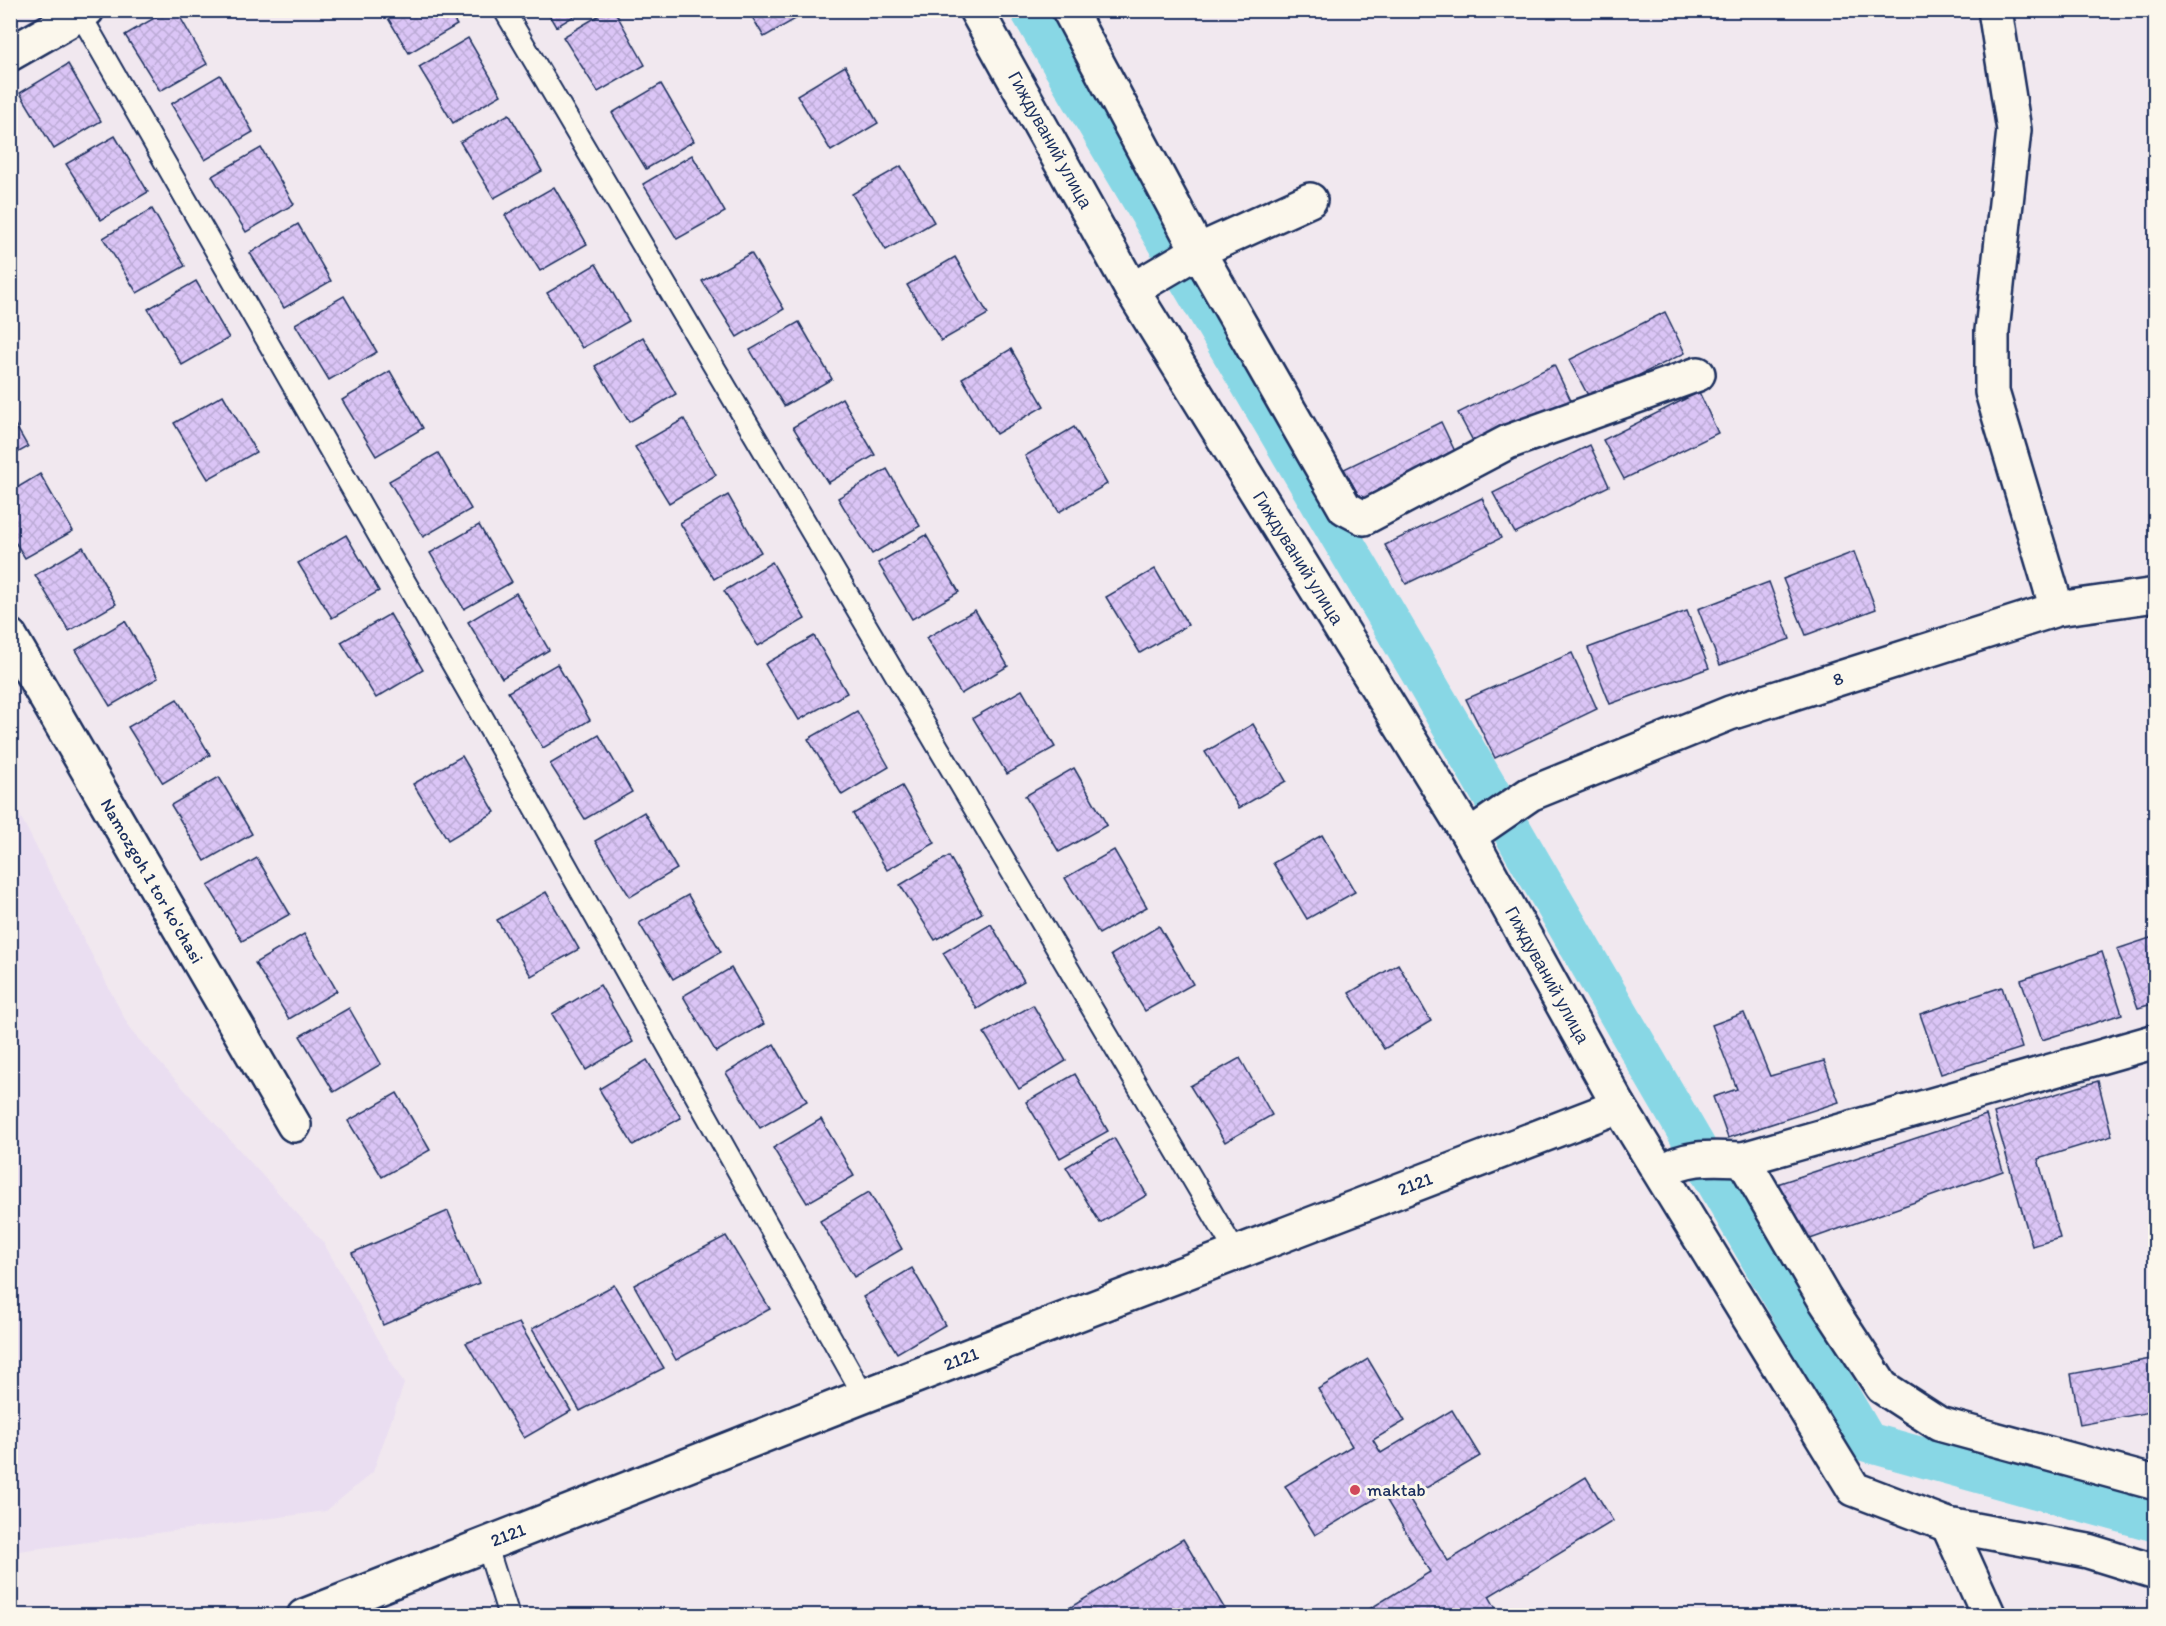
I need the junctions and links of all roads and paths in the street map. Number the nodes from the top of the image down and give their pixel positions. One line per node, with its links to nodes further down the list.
1 (504, 10): 20 (lane)
2 (976, 10): 9 (street, Гиждуваний улица)
3 (1069, 10): 8 (street)
4 (1995, 10): 12 (street)
5 (83, 12): 6 (street); 21 (lane)
6 (10, 54)
7 (1310, 200): 8 (street)
8 (1191, 256): 9 (street); 10 (street)
9 (1137, 287): 14 (street, Гиждуваний улица)
10 (1698, 374)
11 (2156, 595): 12 (street, 8)
12 (2057, 609): 14 (street, 8)
13 (10, 636): 17 (street, Namozgoh 1 tor ko'chasi)
14 (1470, 836): 16 (street, Гиждуваний улица)
15 (2156, 1041): 18 (street)
16 (1619, 1106): 19 (street, Гиждуваний улица); 20 (street, 2121)
17 (294, 1125)
18 (1743, 1159): 19 (street); 22 (street)
19 (1668, 1168): 23 (street, Гиждуваний улица)
20 (1236, 1253): 21 (street, 2121)
21 (864, 1396): 24 (street, 2121)
22 (2156, 1483)
23 (1948, 1525): 25 (street, Гиждуваний улица); 28 (street)
24 (486, 1544): 26 (street, 2121); 27 (lane)
25 (2156, 1572)
26 (304, 1616)
27 (508, 1616)
28 (1989, 1616)

